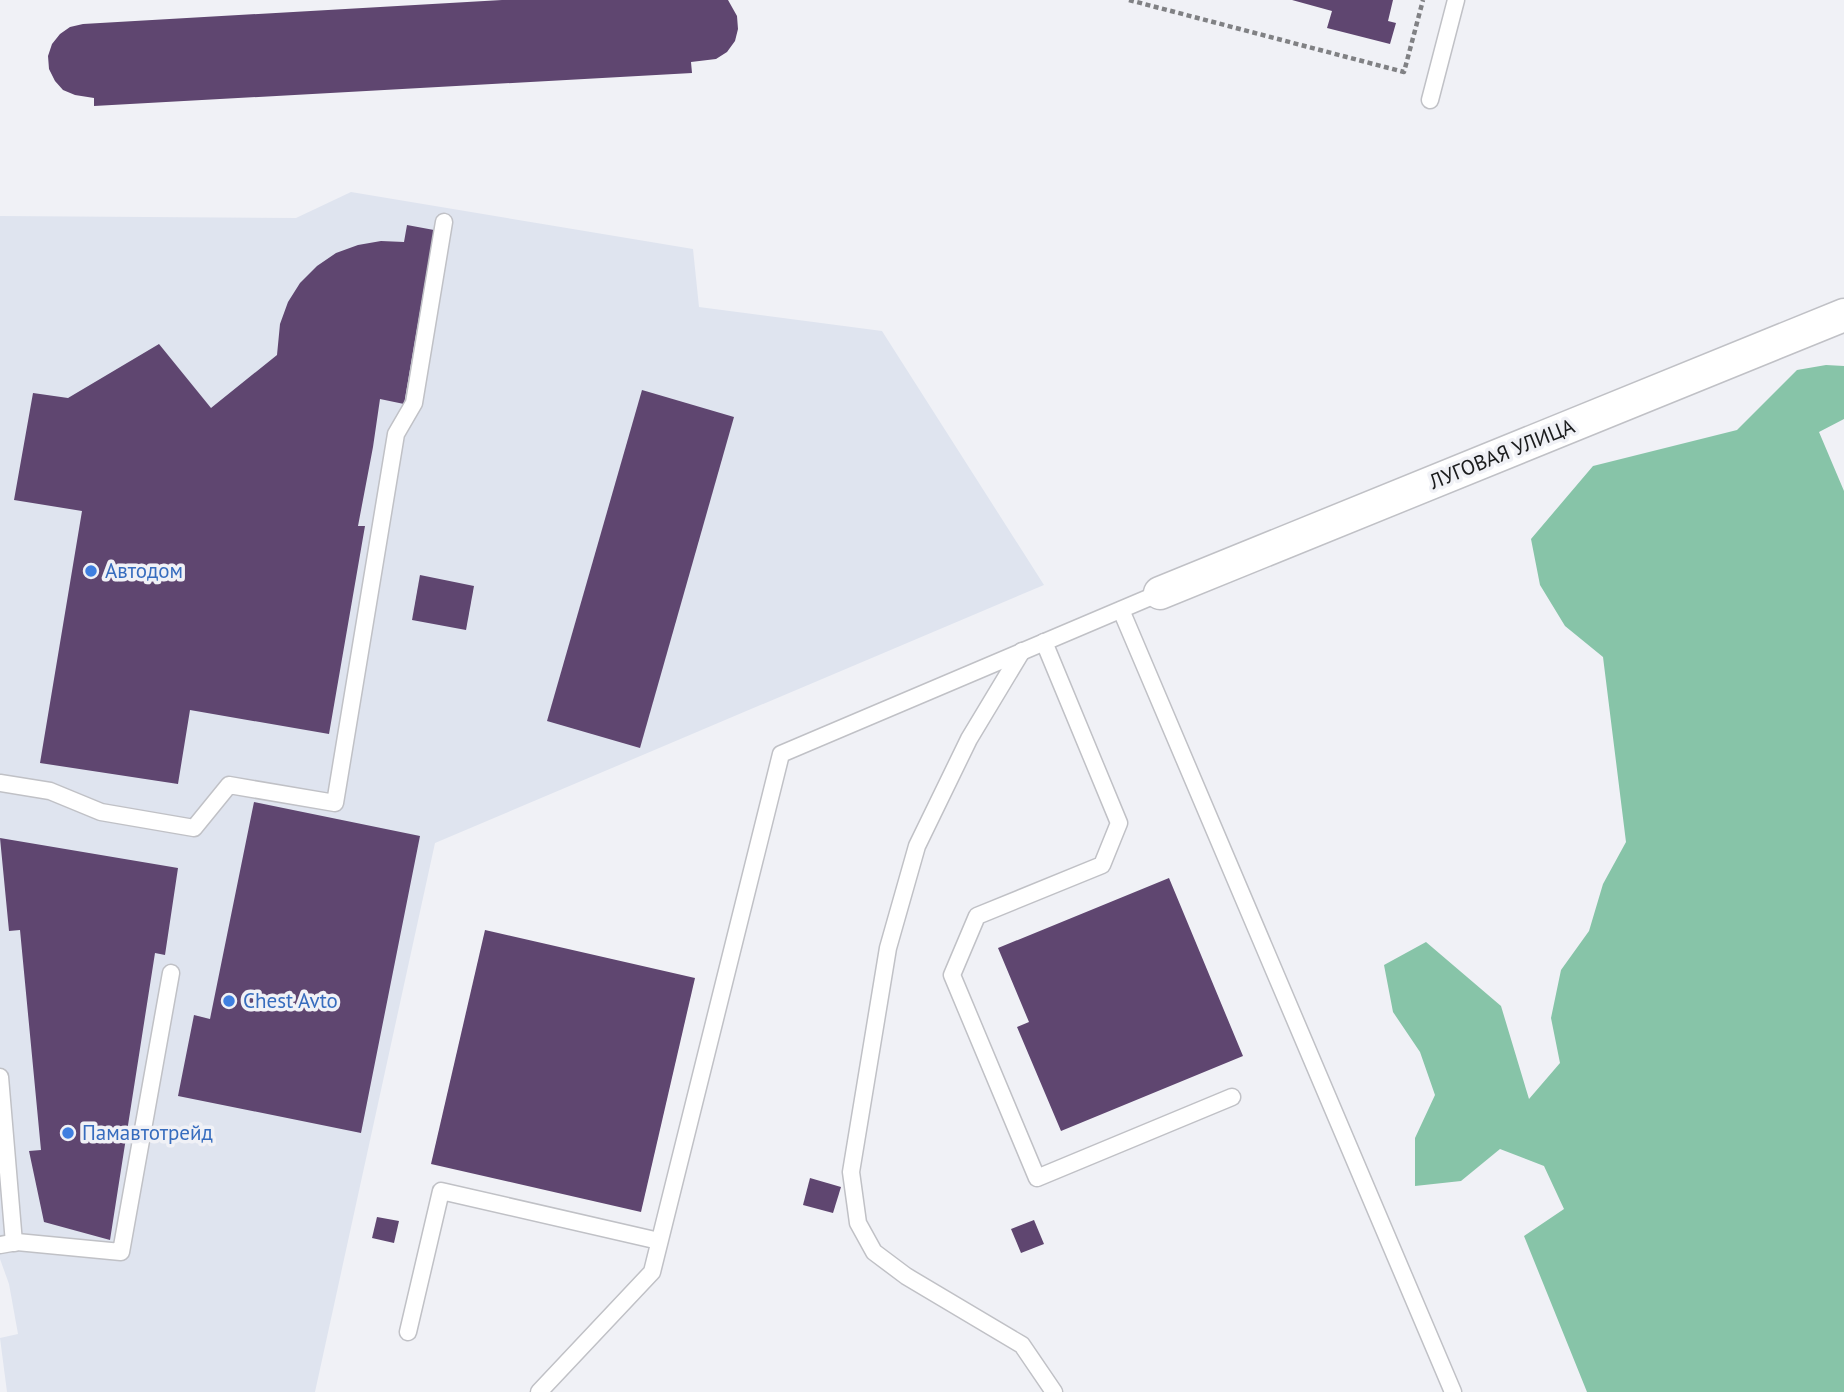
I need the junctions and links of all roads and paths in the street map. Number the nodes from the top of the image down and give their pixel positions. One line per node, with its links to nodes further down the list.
1 (1129, 0): 2 (path)
2 (1423, 0)
3 (1456, 0): 4 (lane)
4 (1430, 100)
5 (444, 222): 11 (lane)
6 (1844, 315): 7 (street, ЛУГОВАЯ УЛИЦА)
7 (1160, 593): 8 (lane)
8 (1121, 610): 9 (lane); 20 (lane)
9 (1044, 642): 10 (lane); 14 (lane)
10 (1022, 651): 15 (lane); 19 (lane)
11 (0, 783)
12 (171, 973): 16 (lane)
13 (0, 1077): 16 (lane)
14 (1232, 1097)
15 (659, 1241): 17 (lane); 18 (lane)
16 (7, 1244)
17 (408, 1332)
18 (539, 1392)
19 (1054, 1392)
20 (1453, 1392)

